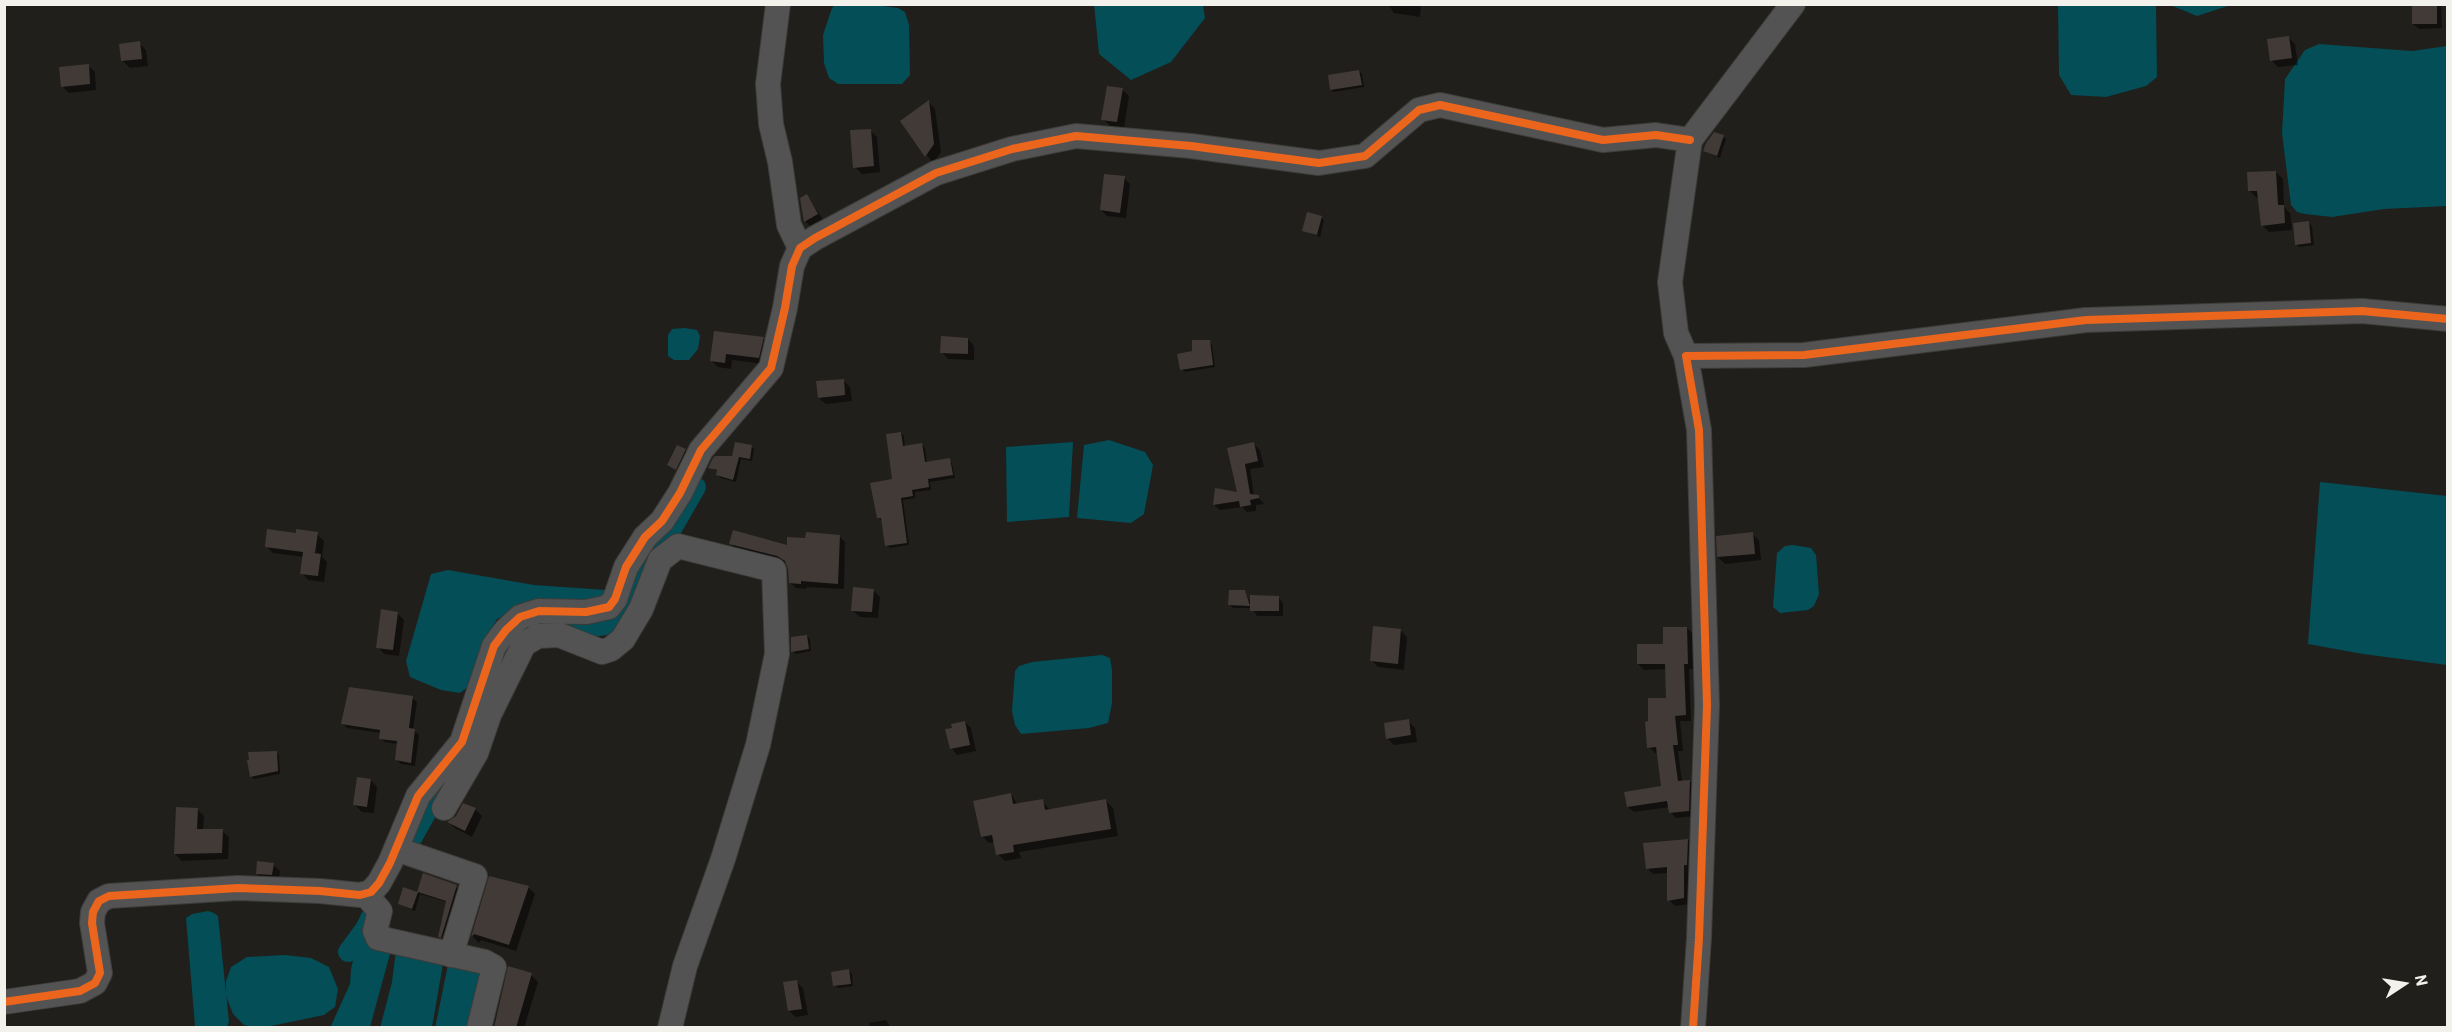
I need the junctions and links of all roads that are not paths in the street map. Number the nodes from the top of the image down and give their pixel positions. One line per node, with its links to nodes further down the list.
1 (778, 4): 4 (street)
2 (1793, 4): 3 (street)
3 (1690, 140): 4 (street); 6 (street)
4 (800, 248): 8 (street)
5 (2448, 319): 6 (street)
6 (1686, 356): 14 (street)
7 (444, 808): 13 (street)
8 (406, 853): 9 (street); 10 (street)
9 (373, 903): 10 (street); 11 (street)
10 (451, 955): 12 (street)
11 (4, 1002)
12 (479, 1028)
13 (670, 1028)
14 (1693, 1028)

